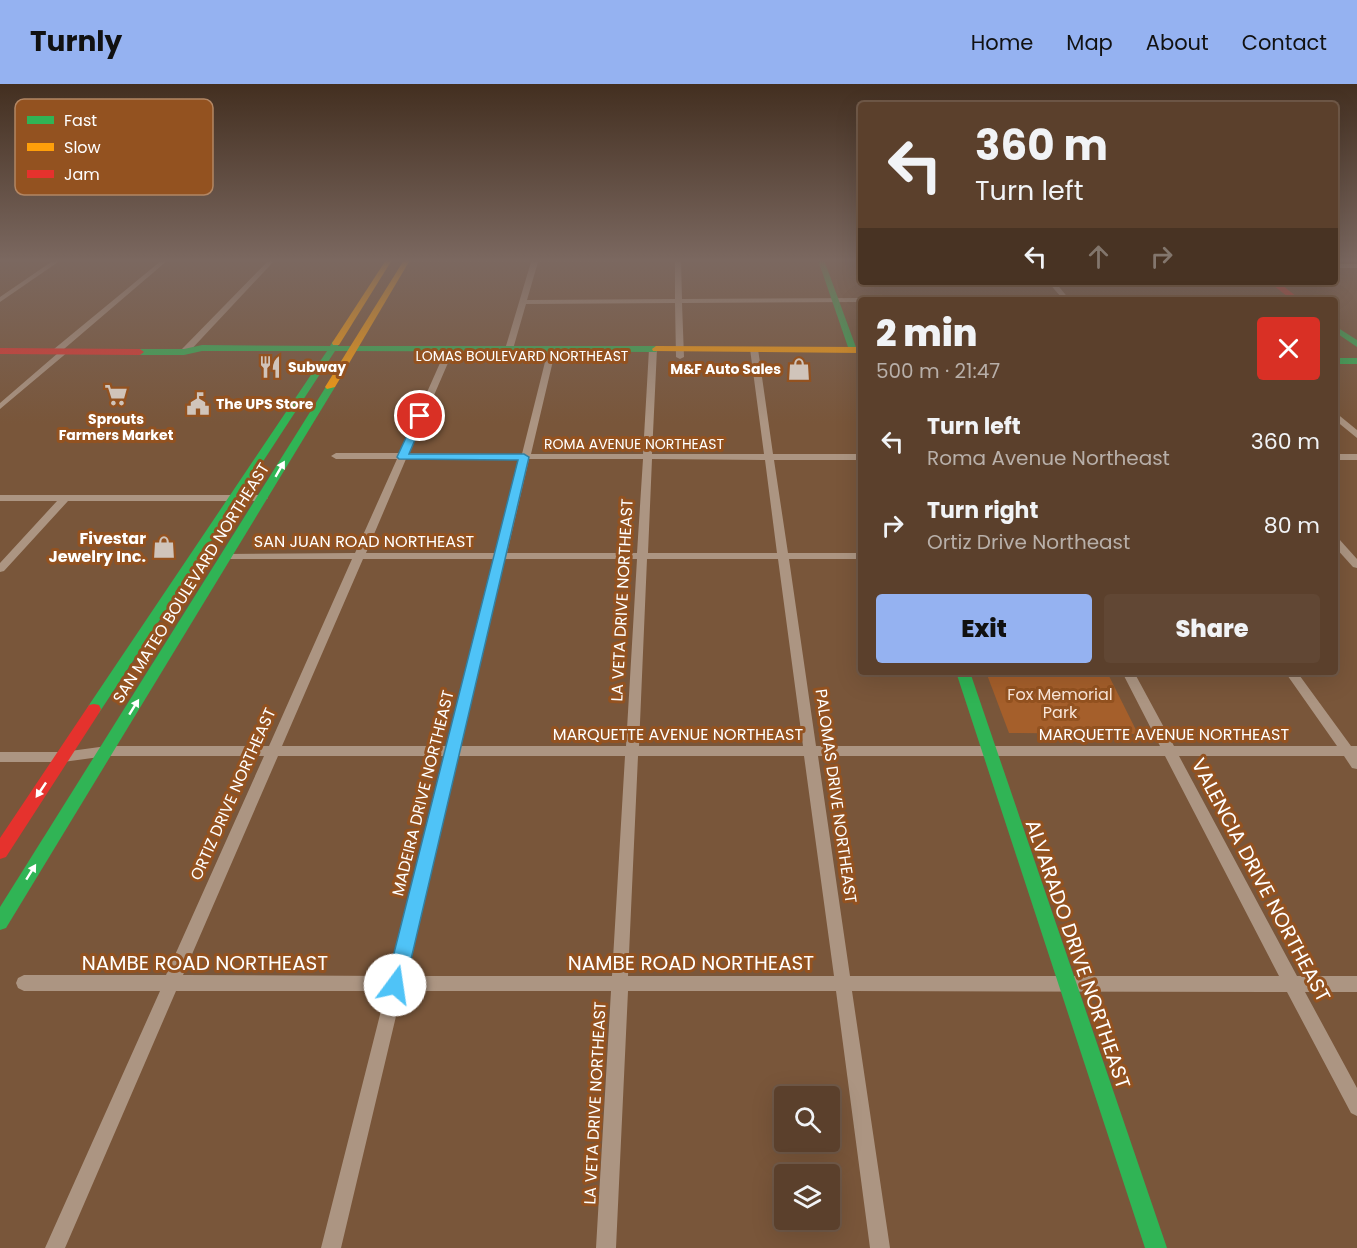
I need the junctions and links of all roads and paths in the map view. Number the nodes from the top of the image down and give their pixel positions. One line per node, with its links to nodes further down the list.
1 (103, 314): 11 (street)
2 (220, 314): 12 (street)
3 (354, 314): 13 (main road, SAN MATEO BOULEVARD NORTHEAST)
4 (374, 314): 14 (main road, SAN MATEO BOULEVARD NORTHEAST)
5 (519, 314): 15 (street)
6 (680, 314): 19 (street)
7 (842, 314): 22 (main road)
8 (1338, 330): 9 (main road)
9 (1357, 344)
10 (0, 351): 11 (main road, LOMAS BOULEVARD NORTHEAST)
11 (61, 351): 12 (main road, LOMAS BOULEVARD NORTHEAST); 27 (street)
12 (184, 352): 13 (main road, LOMAS BOULEVARD NORTHEAST)
13 (330, 352): 14 (main road, LOMAS BOULEVARD NORTHEAST); 40 (main road, SAN MATEO BOULEVARD NORTHEAST)
14 (351, 352): 15 (main road, LOMAS BOULEVARD NORTHEAST); 23 (main road, LOMAS BOULEVARD NORTHEAST); 41 (main road, SAN MATEO BOULEVARD NORTHEAST, one-way to 14)
15 (508, 352): 16 (main road, LOMAS BOULEVARD NORTHEAST); 23 (main road, LOMAS BOULEVARD NORTHEAST)
16 (551, 352): 18 (main road, LOMAS BOULEVARD NORTHEAST); 32 (street, MADEIRA DRIVE NORTHEAST)
17 (1338, 352): 20 (main road)
18 (653, 353): 19 (main road, LOMAS BOULEVARD NORTHEAST); 33 (street, LA VETA DRIVE NORTHEAST)
19 (681, 353): 21 (main road, LOMAS BOULEVARD NORTHEAST)
20 (1357, 353)
21 (754, 354): 24 (main road, LOMAS BOULEVARD NORTHEAST); 34 (street, PALOMAS DRIVE NORTHEAST)
22 (858, 354)
23 (447, 356): 31 (street, ORTIZ DRIVE NORTHEAST)
24 (858, 356)
25 (1338, 361): 26 (main road)
26 (1357, 361)
27 (0, 407)
28 (1338, 418): 29 (street)
29 (1357, 435)
30 (336, 456): 31 (street, ROMA AVENUE NORTHEAST)
31 (402, 457): 32 (street, ROMA AVENUE NORTHEAST); 44 (street, ORTIZ DRIVE NORTHEAST)
32 (524, 457): 33 (street, ROMA AVENUE NORTHEAST); 45 (street, MADEIRA DRIVE NORTHEAST)
33 (647, 457): 34 (street, ROMA AVENUE NORTHEAST); 48 (street, LA VETA DRIVE NORTHEAST)
34 (769, 457): 37 (street, ROMA AVENUE NORTHEAST); 46 (street, PALOMAS DRIVE NORTHEAST)
35 (1338, 457): 36 (street)
36 (1357, 457)
37 (858, 458)
38 (0, 498): 39 (street)
39 (65, 498): 40 (street); 51 (street)
40 (234, 498): 41 (street); 64 (main road, SAN MATEO BOULEVARD NORTHEAST)
41 (263, 498): 43 (main road, SAN MATEO BOULEVARD NORTHEAST)
42 (1338, 544): 50 (street)
43 (227, 556): 44 (street, SAN JUAN ROAD NORTHEAST); 59 (main road, SAN MATEO BOULEVARD NORTHEAST, one-way to 43)
44 (357, 556): 45 (street, SAN JUAN ROAD NORTHEAST); 60 (street, ORTIZ DRIVE NORTHEAST)
45 (500, 556): 48 (street, SAN JUAN ROAD NORTHEAST); 61 (street, MADEIRA DRIVE NORTHEAST)
46 (783, 556): 47 (street, SAN JUAN ROAD NORTHEAST); 48 (street, SAN JUAN ROAD NORTHEAST); 56 (street, PALOMAS DRIVE NORTHEAST)
47 (858, 556)
48 (642, 557): 55 (street, LA VETA DRIVE NORTHEAST)
49 (1338, 557): 50 (street)
50 (1355, 560)
51 (0, 569)
52 (964, 675): 57 (main road, ALVARADO DRIVE NORTHEAST)
53 (1130, 675): 58 (street, VALENCIA DRIVE NORTHEAST)
54 (1293, 675): 62 (street)
55 (632, 750): 56 (street, MARQUETTE AVENUE NORTHEAST); 61 (street, MARQUETTE AVENUE NORTHEAST); 70 (street, LA VETA DRIVE NORTHEAST)
56 (811, 750): 57 (street, MARQUETTE AVENUE NORTHEAST); 73 (street, PALOMAS DRIVE NORTHEAST)
57 (989, 750): 58 (street, MARQUETTE AVENUE NORTHEAST); 74 (main road, ALVARADO DRIVE NORTHEAST)
58 (1169, 750): 62 (street, MARQUETTE AVENUE NORTHEAST); 75 (street, VALENCIA DRIVE NORTHEAST)
59 (107, 751): 60 (street, MARQUETTE AVENUE NORTHEAST); 64 (street, MARQUETTE AVENUE NORTHEAST); 67 (main road, SAN MATEO BOULEVARD NORTHEAST, one-way to 59)
60 (272, 751): 61 (street, MARQUETTE AVENUE NORTHEAST); 69 (street, ORTIZ DRIVE NORTHEAST)
61 (452, 751): 72 (street, MADEIRA DRIVE NORTHEAST)
62 (1352, 751): 65 (street)
63 (0, 757): 64 (street, MARQUETTE AVENUE NORTHEAST)
64 (63, 758): 66 (main road, SAN MATEO BOULEVARD NORTHEAST, one-way to 66)
65 (1357, 764)
66 (0, 852)
67 (0, 922)
68 (24, 983): 69 (street, NAMBE ROAD NORTHEAST)
69 (170, 984): 72 (street, NAMBE ROAD NORTHEAST); 77 (street, ORTIZ DRIVE NORTHEAST)
70 (619, 984): 72 (street, NAMBE ROAD NORTHEAST); 73 (street, NAMBE ROAD NORTHEAST); 79 (street, LA VETA DRIVE NORTHEAST)
71 (1357, 984): 75 (street, NAMBE ROAD NORTHEAST)
72 (395, 985): 78 (street, MADEIRA DRIVE NORTHEAST)
73 (845, 985): 74 (street, NAMBE ROAD NORTHEAST); 80 (street, PALOMAS DRIVE NORTHEAST)
74 (1069, 985): 75 (street, NAMBE ROAD NORTHEAST); 81 (main road, ALVARADO DRIVE NORTHEAST)
75 (1293, 985): 76 (street, VALENCIA DRIVE NORTHEAST)
76 (1357, 1107)
77 (55, 1248)
78 (331, 1248)
79 (606, 1248)
80 (880, 1248)
81 (1156, 1248)

